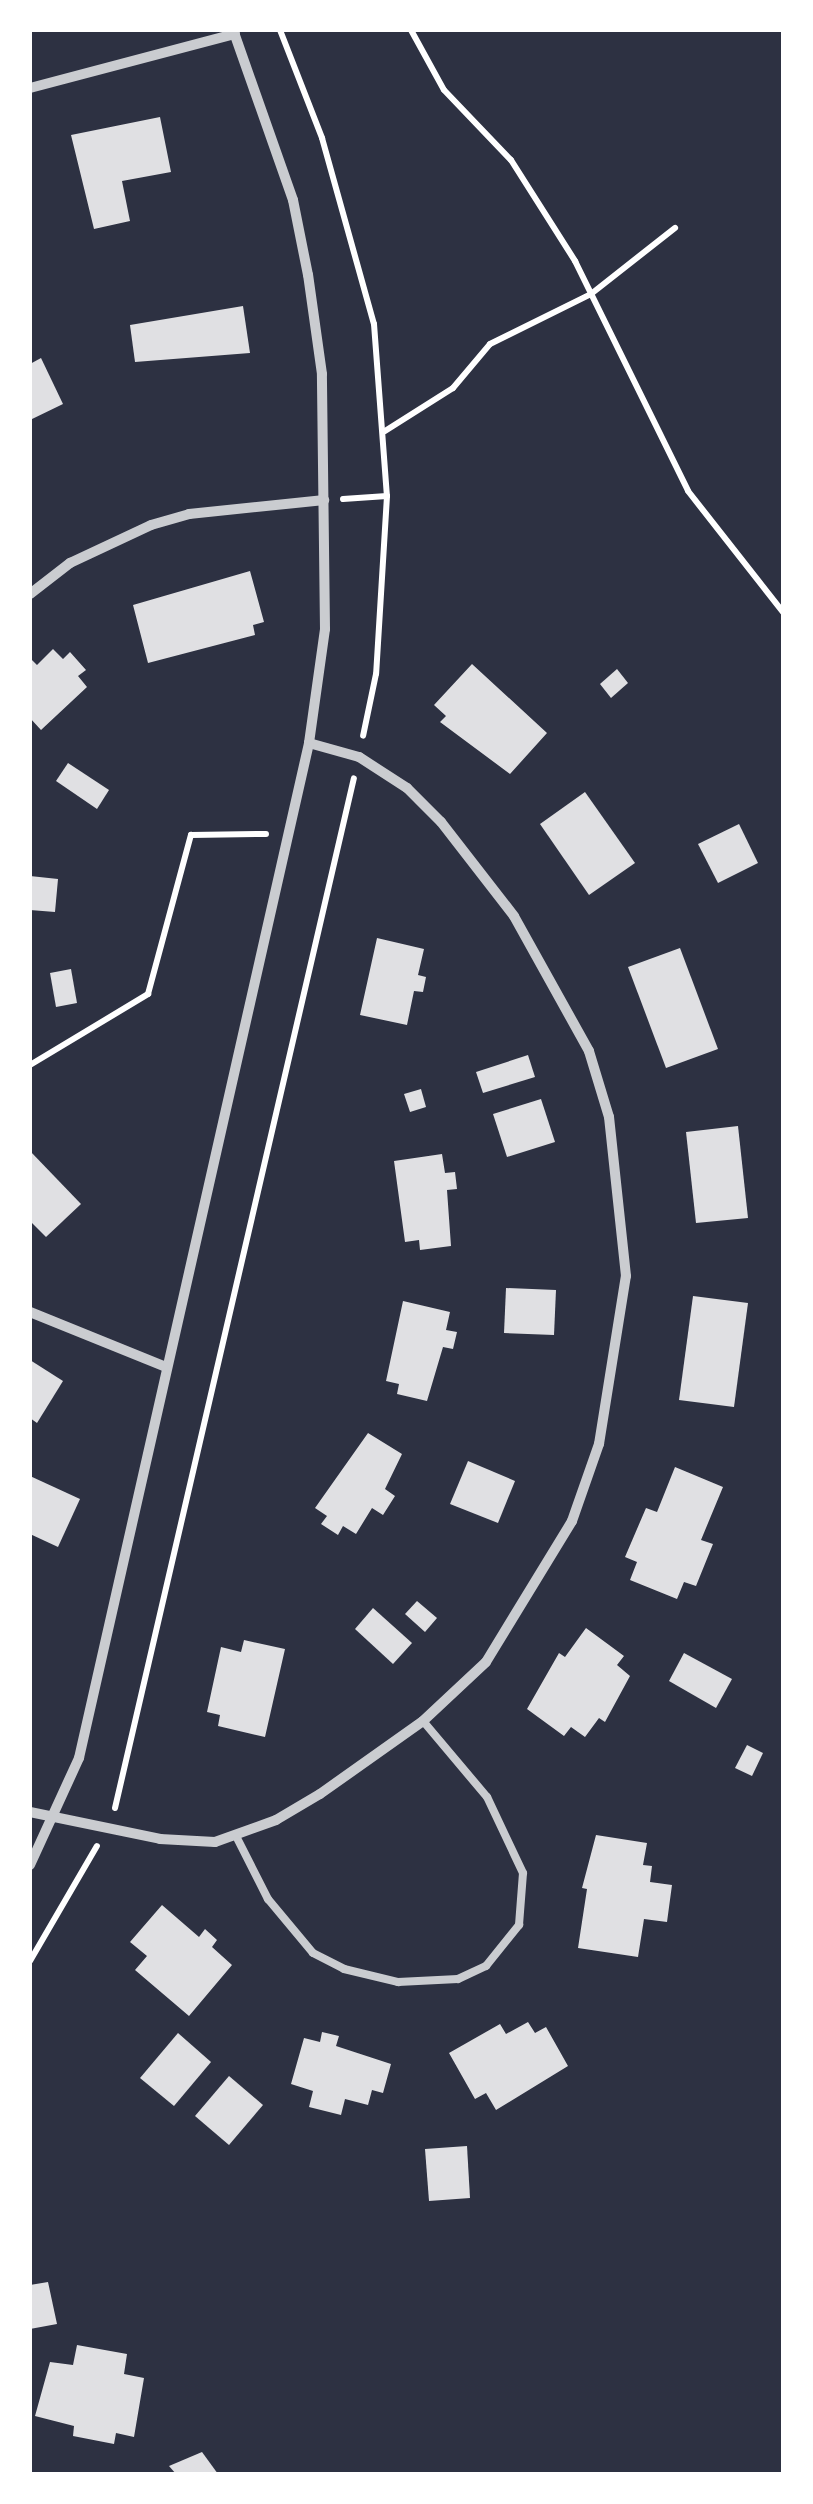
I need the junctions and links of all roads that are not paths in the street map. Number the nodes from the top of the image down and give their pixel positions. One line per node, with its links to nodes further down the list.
1 (234, 32): 2 (street); 3 (street)
2 (30, 88)
3 (324, 500): 4 (street); 5 (street)
4 (30, 594)
5 (308, 743): 7 (street); 8 (street)
6 (30, 1312): 7 (street)
7 (166, 1367): 10 (street)
8 (423, 1721): 11 (street); 11 (lane)
9 (30, 1812): 10 (street)
10 (55, 1820): 11 (street); 12 (street)
11 (236, 1836)
12 (30, 1865)

